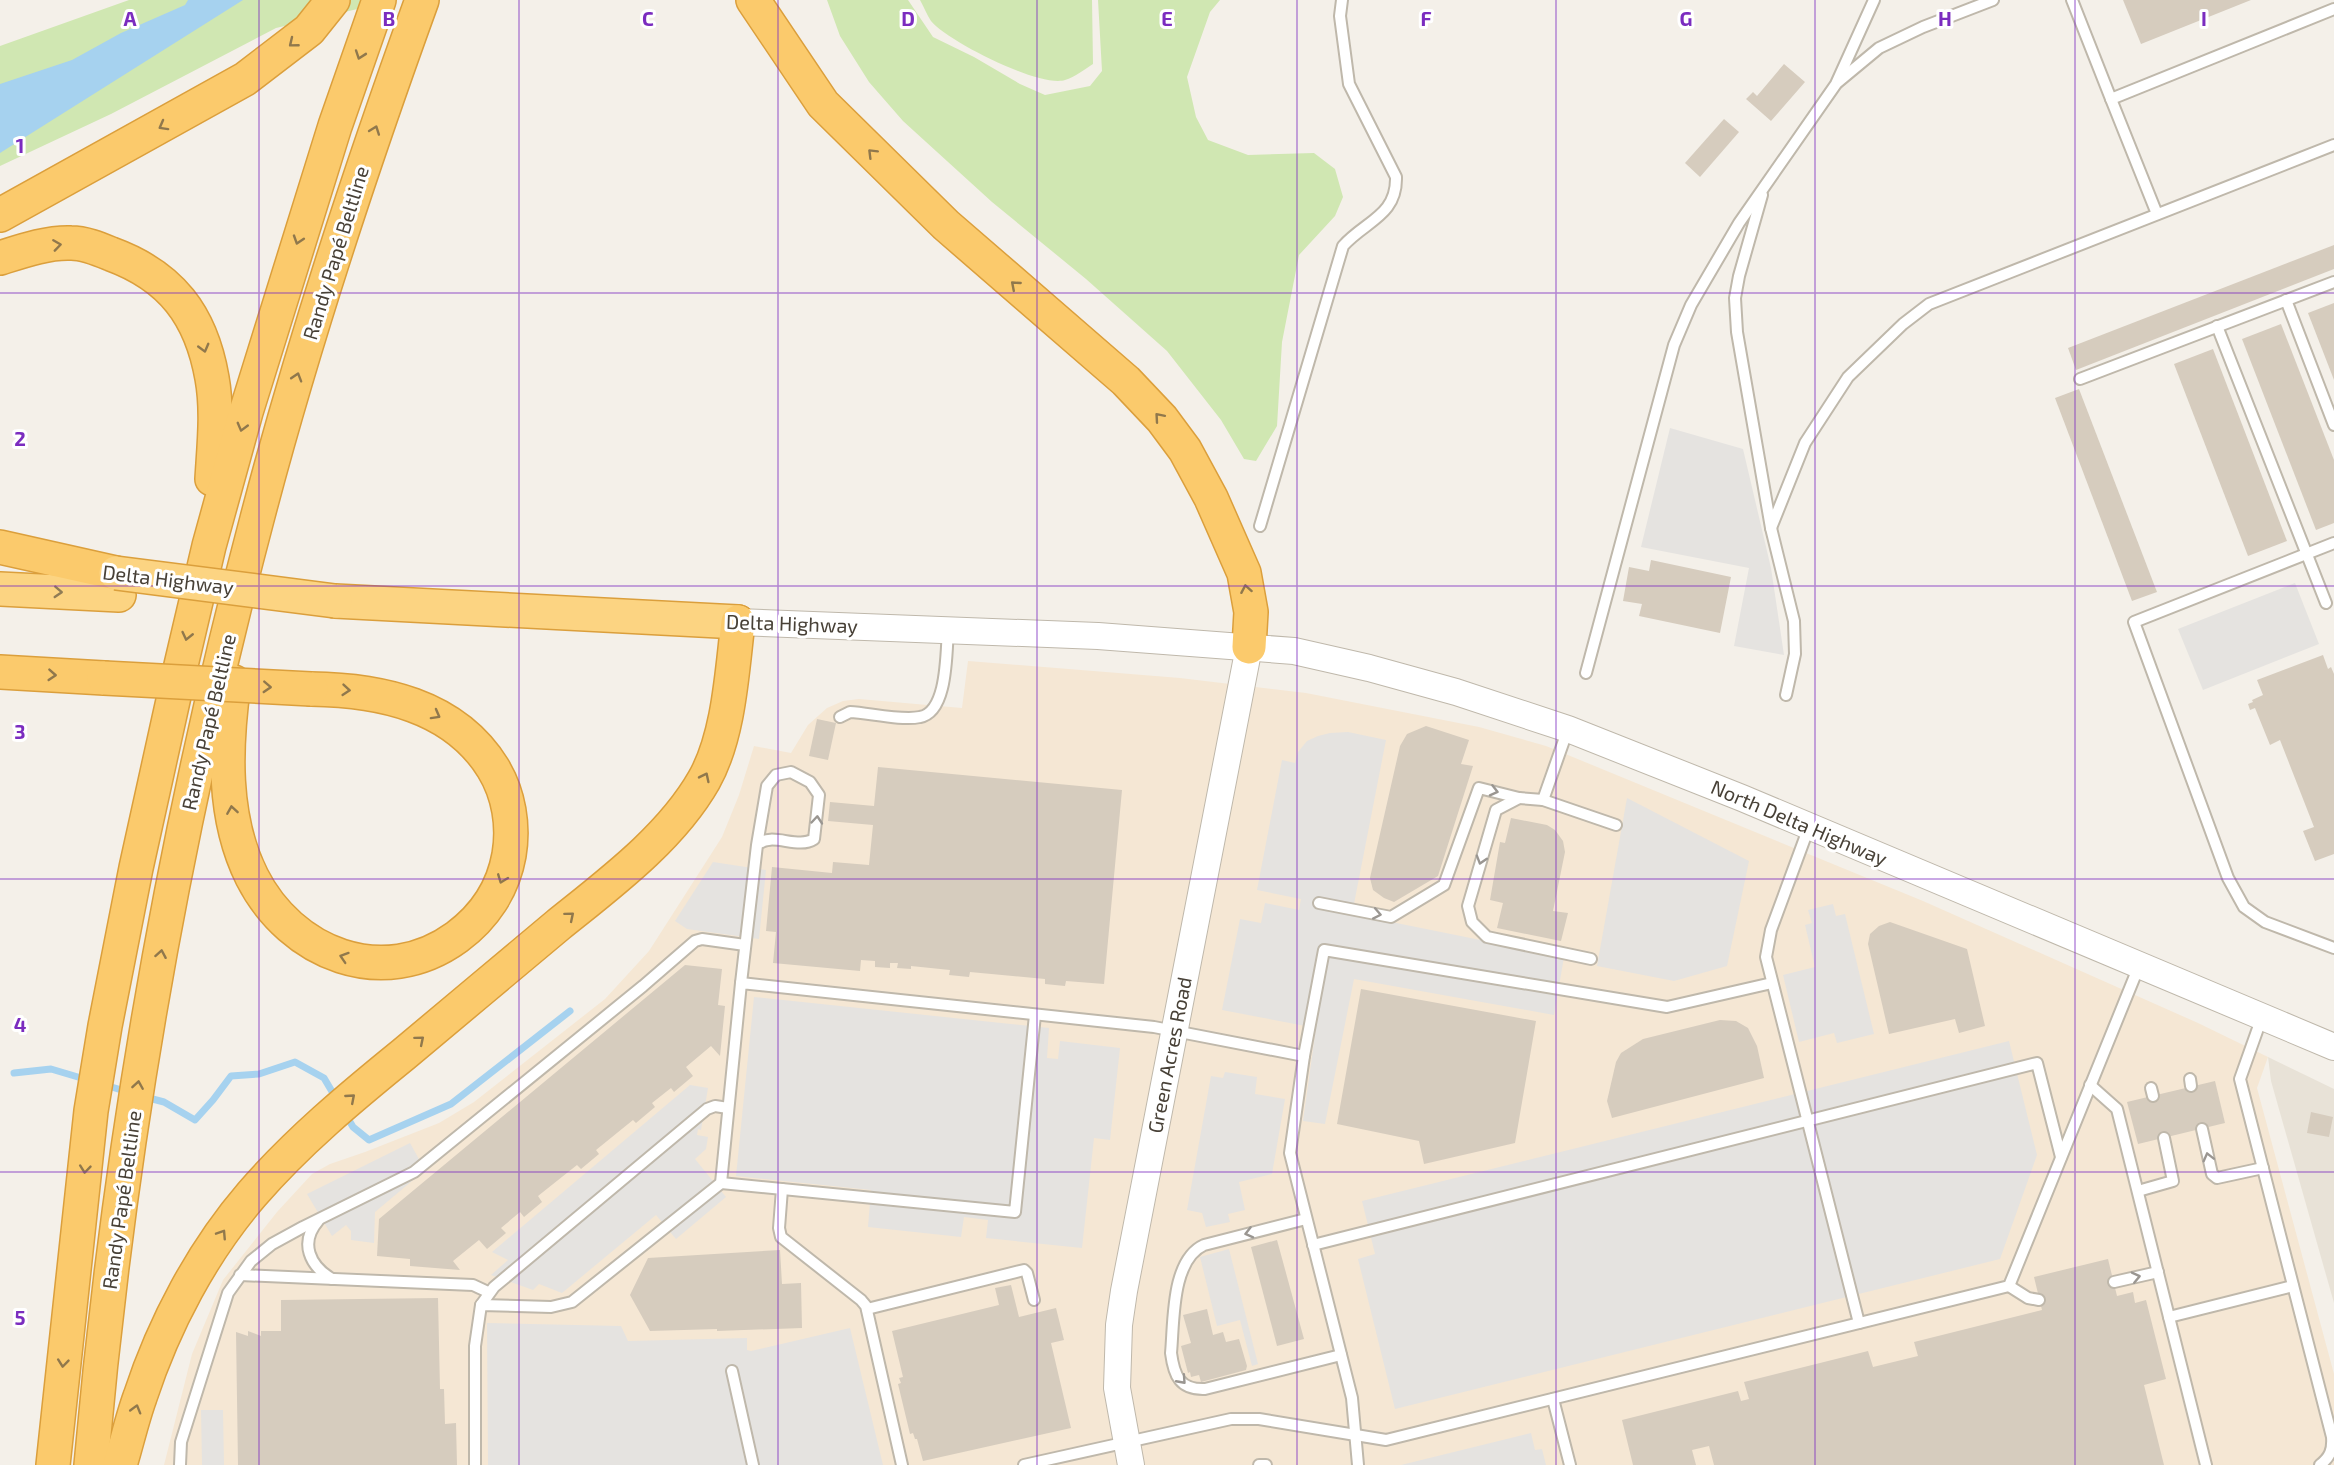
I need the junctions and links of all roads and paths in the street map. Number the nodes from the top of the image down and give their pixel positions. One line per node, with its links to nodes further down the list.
1 (333, 0): 15 (highway, one-way to 15)
2 (379, 0): 26 (highway, Randy Papé Beltline, one-way to 26)
3 (422, 0): 22 (highway, Randy Papé Beltline, one-way to 3)
4 (753, 0): 35 (highway, one-way to 4)
5 (1342, 0): 23 (lane)
6 (1874, 0): 10 (lane)
7 (1993, 0): 10 (lane)
8 (2072, 0): 11 (lane)
9 (2334, 9): 11 (lane)
10 (1836, 84): 13 (lane)
11 (2111, 99): 14 (lane)
12 (2334, 145): 14 (lane)
13 (1765, 187): 24 (lane); 37 (lane)
14 (2157, 214): 24 (lane)
15 (0, 215)
16 (0, 258): 26 (highway, one-way to 26)
17 (2334, 282): 18 (lane)
18 (2286, 300): 19 (lane); 21 (lane)
19 (2217, 326): 20 (lane); 28 (lane)
20 (2080, 379)
21 (2334, 425)
22 (257, 520): 36 (highway, one-way to 22, bridge); 90 (highway, Randy Papé Beltline, one-way to 22)
23 (1260, 526)
24 (1771, 528): 38 (lane)
25 (2334, 543): 28 (lane)
26 (208, 546): 89 (highway, Randy Papé Beltline, one-way to 89)
27 (0, 548): 30 (highway)
28 (2307, 554): 32 (lane); 48 (lane)
29 (0, 567): 30 (highway, Delta Highway)
30 (118, 584): 31 (highway, Delta Highway, one-way to 30); 33 (highway, Delta Highway, bridge)
31 (0, 589)
32 (2326, 603)
33 (738, 622): 34 (street, Delta Highway); 91 (highway, one-way to 33)
34 (948, 629): 35 (street, Delta Highway); 39 (lane)
35 (1250, 647): 40 (street, North Delta Highway); 55 (street, Green Acres Road)
36 (0, 672)
37 (1586, 673)
38 (1786, 695)
39 (840, 717)
40 (1568, 729): 42 (lane); 44 (street, North Delta Highway)
41 (1519, 798): 42 (lane); 46 (lane, one-way to 41); 49 (lane, one-way to 49)
42 (1544, 800): 43 (lane)
43 (1616, 825)
44 (1809, 826): 50 (street, North Delta Highway); 52 (lane)
45 (757, 845): 45 (lane, one-way to 45); 47 (lane)
46 (1319, 903)
47 (745, 945): 51 (lane); 68 (lane)
48 (2334, 948)
49 (1591, 959)
50 (2139, 966): 54 (street, North Delta Highway); 58 (lane)
51 (741, 983): 53 (lane); 59 (lane)
52 (1772, 983): 57 (lane); 60 (lane)
53 (1035, 1015): 55 (lane); 66 (lane)
54 (2262, 1016): 56 (street, North Delta Highway); 64 (lane)
55 (1175, 1030): 57 (lane); 88 (street, Green Acres Road)
56 (2334, 1047)
57 (1304, 1056): 69 (lane)
58 (2090, 1084): 63 (lane); 67 (lane)
59 (728, 1108): 65 (lane); 77 (lane)
60 (1807, 1120): 63 (lane); 70 (lane); 83 (lane)
61 (2202, 1129): 64 (lane, one-way to 61)
62 (2164, 1138): 67 (lane)
63 (2061, 1157): 75 (lane)
64 (2263, 1168): 76 (lane)
65 (721, 1183): 66 (lane); 80 (lane)
66 (782, 1190): 81 (lane)
67 (2138, 1191): 71 (lane)
68 (320, 1219): 72 (lane); 73 (lane)
69 (1306, 1219): 70 (lane); 84 (lane, one-way to 84)
70 (1313, 1245): 84 (lane)
71 (2158, 1272): 74 (lane, one-way to 71); 82 (lane)
72 (240, 1275): 73 (lane); 92 (lane)
73 (332, 1279): 77 (lane)
74 (2114, 1282)
75 (2009, 1286): 79 (lane); 83 (lane)
76 (2293, 1286): 82 (lane); 102 (lane)
77 (488, 1292): 80 (lane)
78 (1034, 1300): 81 (lane)
79 (2039, 1300)
80 (481, 1305): 93 (lane)
81 (867, 1309): 95 (lane)
82 (2169, 1317): 101 (lane)
83 (1859, 1323): 86 (lane)
84 (1341, 1355): 87 (lane)
85 (732, 1371): 94 (lane)
86 (1553, 1399): 87 (lane); 100 (lane)
87 (1355, 1434): 88 (lane); 99 (lane)
88 (1128, 1454): 96 (lane)
89 (53, 1465)
90 (91, 1465)
91 (120, 1465)
92 (180, 1465)
93 (475, 1465)
94 (753, 1465)
95 (902, 1465)
96 (1024, 1465)
97 (1259, 1465): 98 (lane)
98 (1266, 1465)
99 (1358, 1465)
100 (1570, 1465)
101 (2206, 1465)
102 (2320, 1465)

